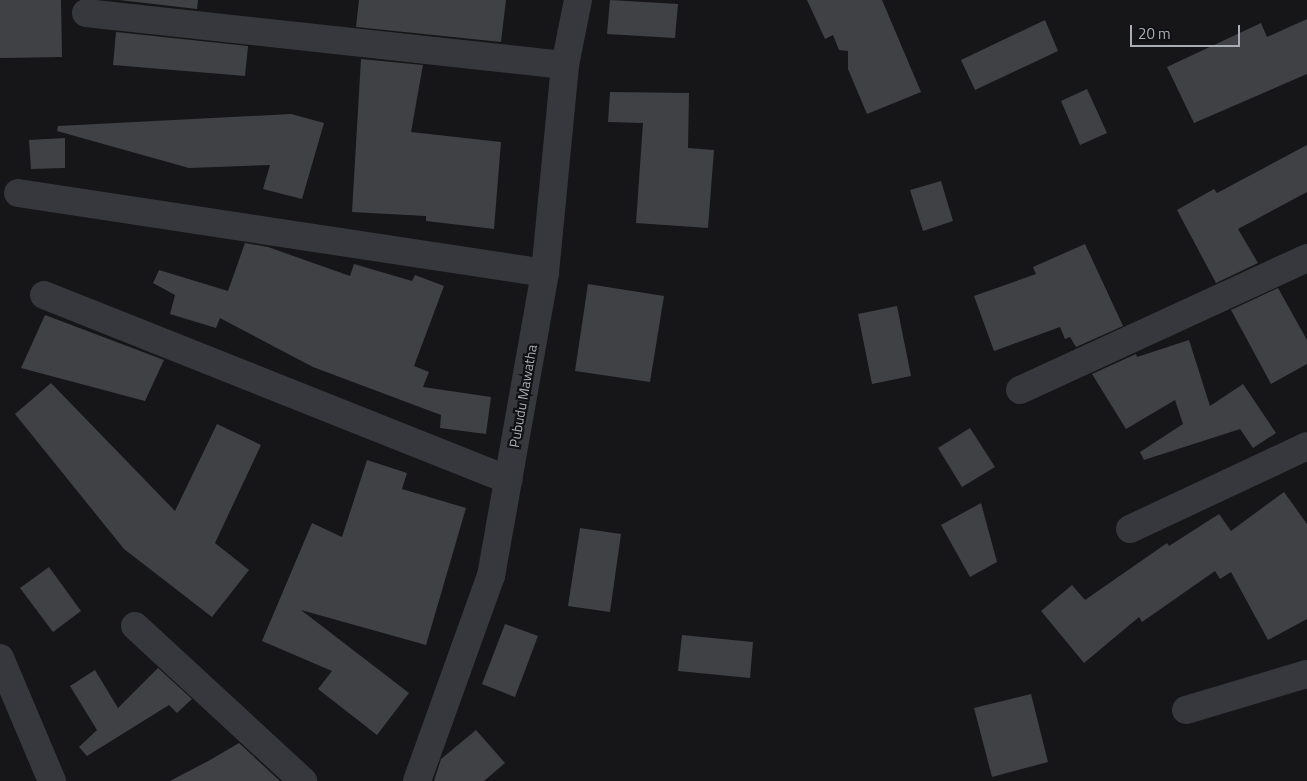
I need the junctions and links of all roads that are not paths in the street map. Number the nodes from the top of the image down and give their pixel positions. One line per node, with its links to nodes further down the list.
1 (578, 0): 3 (street, Pubudu Mawatha)
2 (86, 13): 3 (street)
3 (564, 65): 6 (street, Pubudu Mawatha)
4 (18, 193): 6 (street)
5 (1307, 258): 8 (street)
6 (545, 273): 10 (street, Pubudu Mawatha)
7 (44, 295): 10 (street)
8 (1020, 390)
9 (1307, 446): 11 (street)
10 (509, 480): 18 (street, Pubudu Mawatha)
11 (1130, 529)
12 (135, 626): 17 (street)
13 (0, 658): 16 (street)
14 (1307, 674): 15 (street)
15 (1186, 710)
16 (52, 781)
17 (303, 781)
18 (417, 781)

